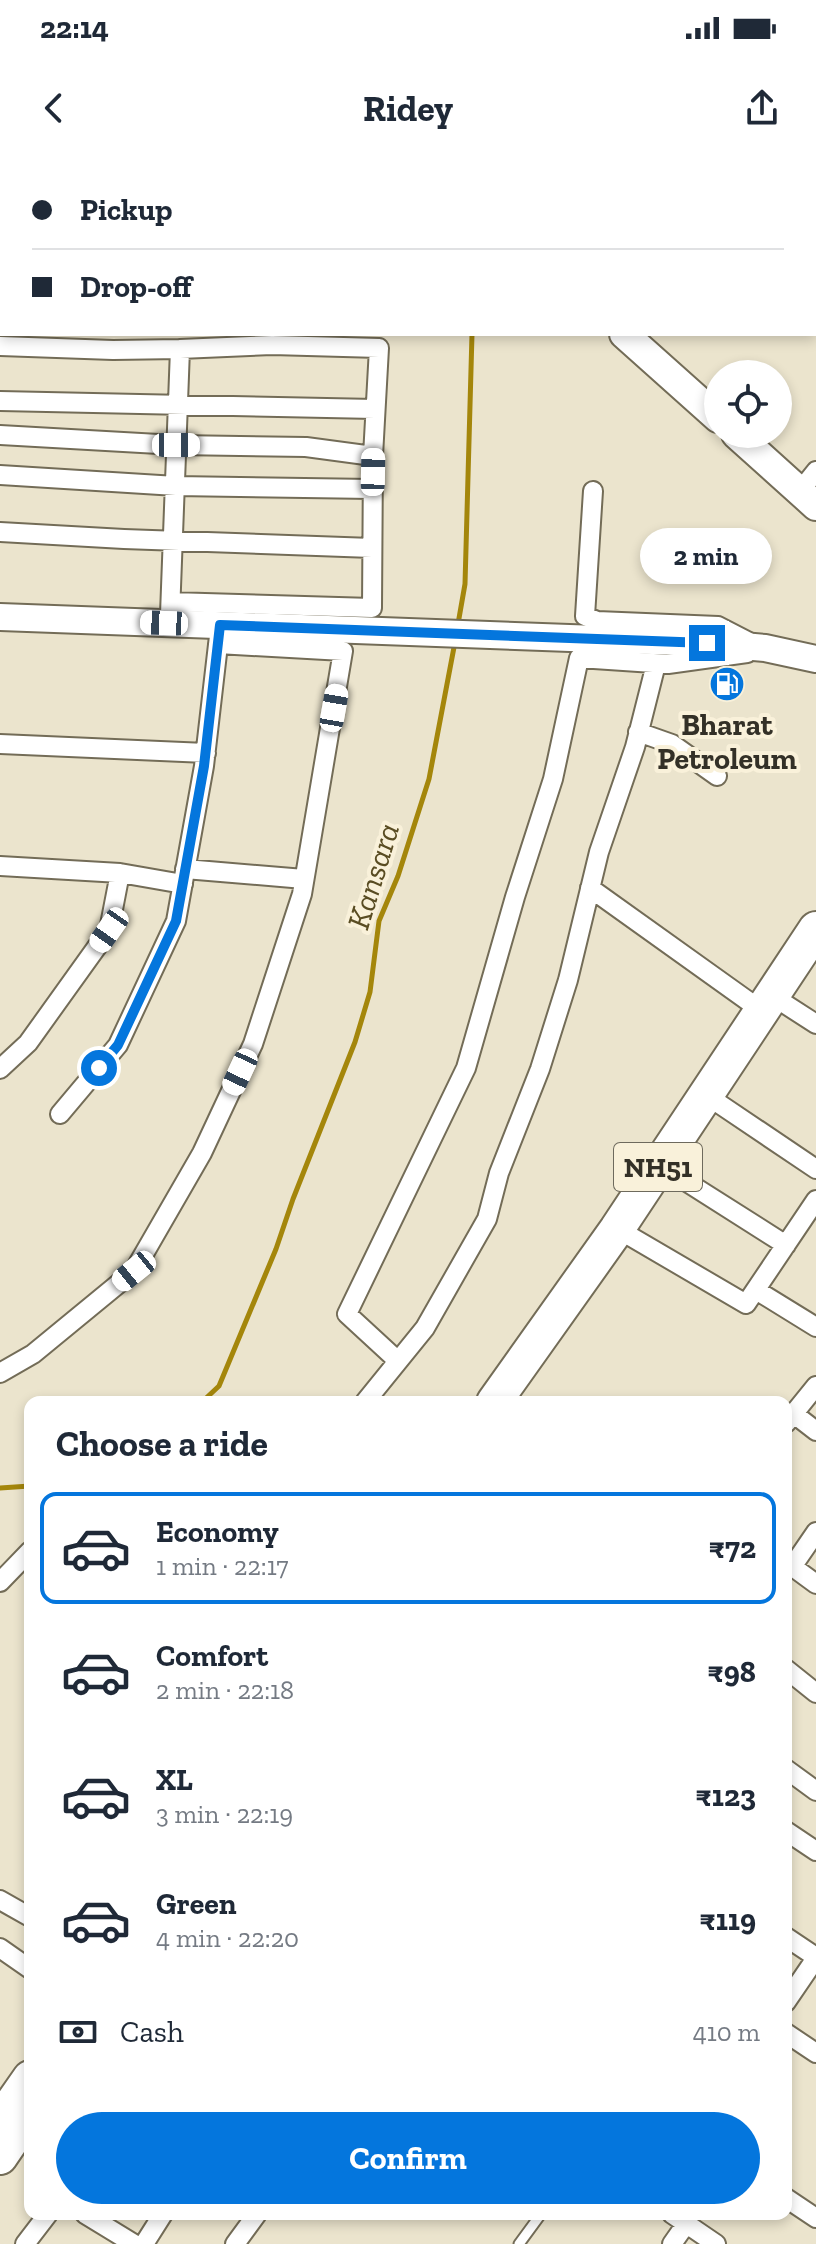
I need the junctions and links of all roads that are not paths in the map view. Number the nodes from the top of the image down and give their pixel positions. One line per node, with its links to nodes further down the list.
1 (273, 339): 4 (street); 5 (street)
2 (635, 339): 9 (main road)
3 (29, 340): 5 (street); 6 (street)
4 (378, 341): 10 (street)
5 (173, 344): 8 (street)
6 (0, 346)
7 (0, 401): 8 (street)
8 (177, 404): 10 (street); 12 (street)
9 (704, 405)
10 (375, 409): 14 (street)
11 (0, 435): 12 (street)
12 (176, 445): 14 (street); 16 (street)
13 (755, 448): 18 (main road)
14 (373, 456): 17 (street)
15 (0, 475): 16 (street)
16 (176, 486): 17 (street); 21 (street)
17 (372, 489): 22 (street)
18 (811, 489)
19 (593, 491): 26 (street)
20 (0, 532): 21 (street)
21 (174, 541): 22 (street); 23 (street)
22 (372, 548): 23 (street)
23 (171, 613): 24 (street); 25 (street)
24 (0, 617)
25 (228, 631): 26 (street); 31 (street); 36 (street)
26 (762, 648): 27 (street); 28 (street)
27 (816, 659)
28 (656, 664): 29 (street); 55 (street)
29 (638, 732): 32 (street); 38 (street)
30 (0, 744): 31 (street)
31 (206, 753): 35 (street)
32 (717, 776)
33 (4, 866): 34 (street); 37 (street)
34 (120, 873): 35 (street); 43 (street)
35 (184, 877): 36 (street); 45 (street)
36 (304, 879): 56 (street)
37 (0, 884)
38 (590, 888): 41 (street); 55 (street)
39 (816, 929): 41 (highway, NH51)
40 (816, 958): 41 (highway, NH51)
41 (774, 1007): 42 (street); 44 (highway, NH51); 59 (highway, NH51)
42 (816, 1024)
43 (0, 1069)
44 (718, 1103): 46 (street); 47 (highway, NH51)
45 (60, 1114)
46 (816, 1169)
47 (671, 1172): 50 (highway, NH51); 52 (street)
48 (816, 1200): 49 (street)
49 (799, 1225): 51 (street); 52 (street)
50 (628, 1235): 53 (street); 60 (highway, NH51)
51 (816, 1235)
52 (786, 1245): 53 (street)
53 (756, 1290): 54 (street)
54 (816, 1327)
55 (398, 1361): 58 (street)
56 (0, 1373)
57 (816, 1386): 61 (street)
58 (370, 1396)
59 (498, 1396)
60 (515, 1396)
61 (792, 1416)
62 (792, 1420): 63 (street)
63 (816, 1431)
64 (816, 1532): 66 (street)
65 (24, 1557): 68 (street)
66 (792, 1560)
67 (792, 1566): 69 (street)
68 (0, 1582)
69 (816, 1584)
70 (792, 1674): 71 (street)
71 (816, 1693)
72 (792, 1773): 73 (street)
73 (816, 1791)
74 (792, 1835): 75 (street)
75 (816, 1851)
76 (0, 1900): 77 (street)
77 (24, 1914)
78 (792, 1941): 80 (street)
79 (0, 1948): 81 (street)
80 (816, 1958): 82 (street)
81 (24, 1965)
82 (792, 1993)
83 (792, 2037): 84 (street)
84 (816, 2053)
85 (24, 2087): 86 (highway)
86 (0, 2121)
87 (24, 2122): 88 (highway)
88 (0, 2157)
89 (792, 2202): 90 (street)
90 (816, 2218)
91 (43, 2220): 98 (street)
92 (95, 2220): 99 (street)
93 (159, 2220): 100 (street)
94 (253, 2220): 101 (street)
95 (537, 2220): 102 (lane)
96 (679, 2220): 103 (street)
97 (680, 2220): 104 (street)
98 (25, 2244)
99 (134, 2244)
100 (144, 2244)
101 (235, 2244)
102 (519, 2244)
103 (672, 2244)
104 (716, 2244)

